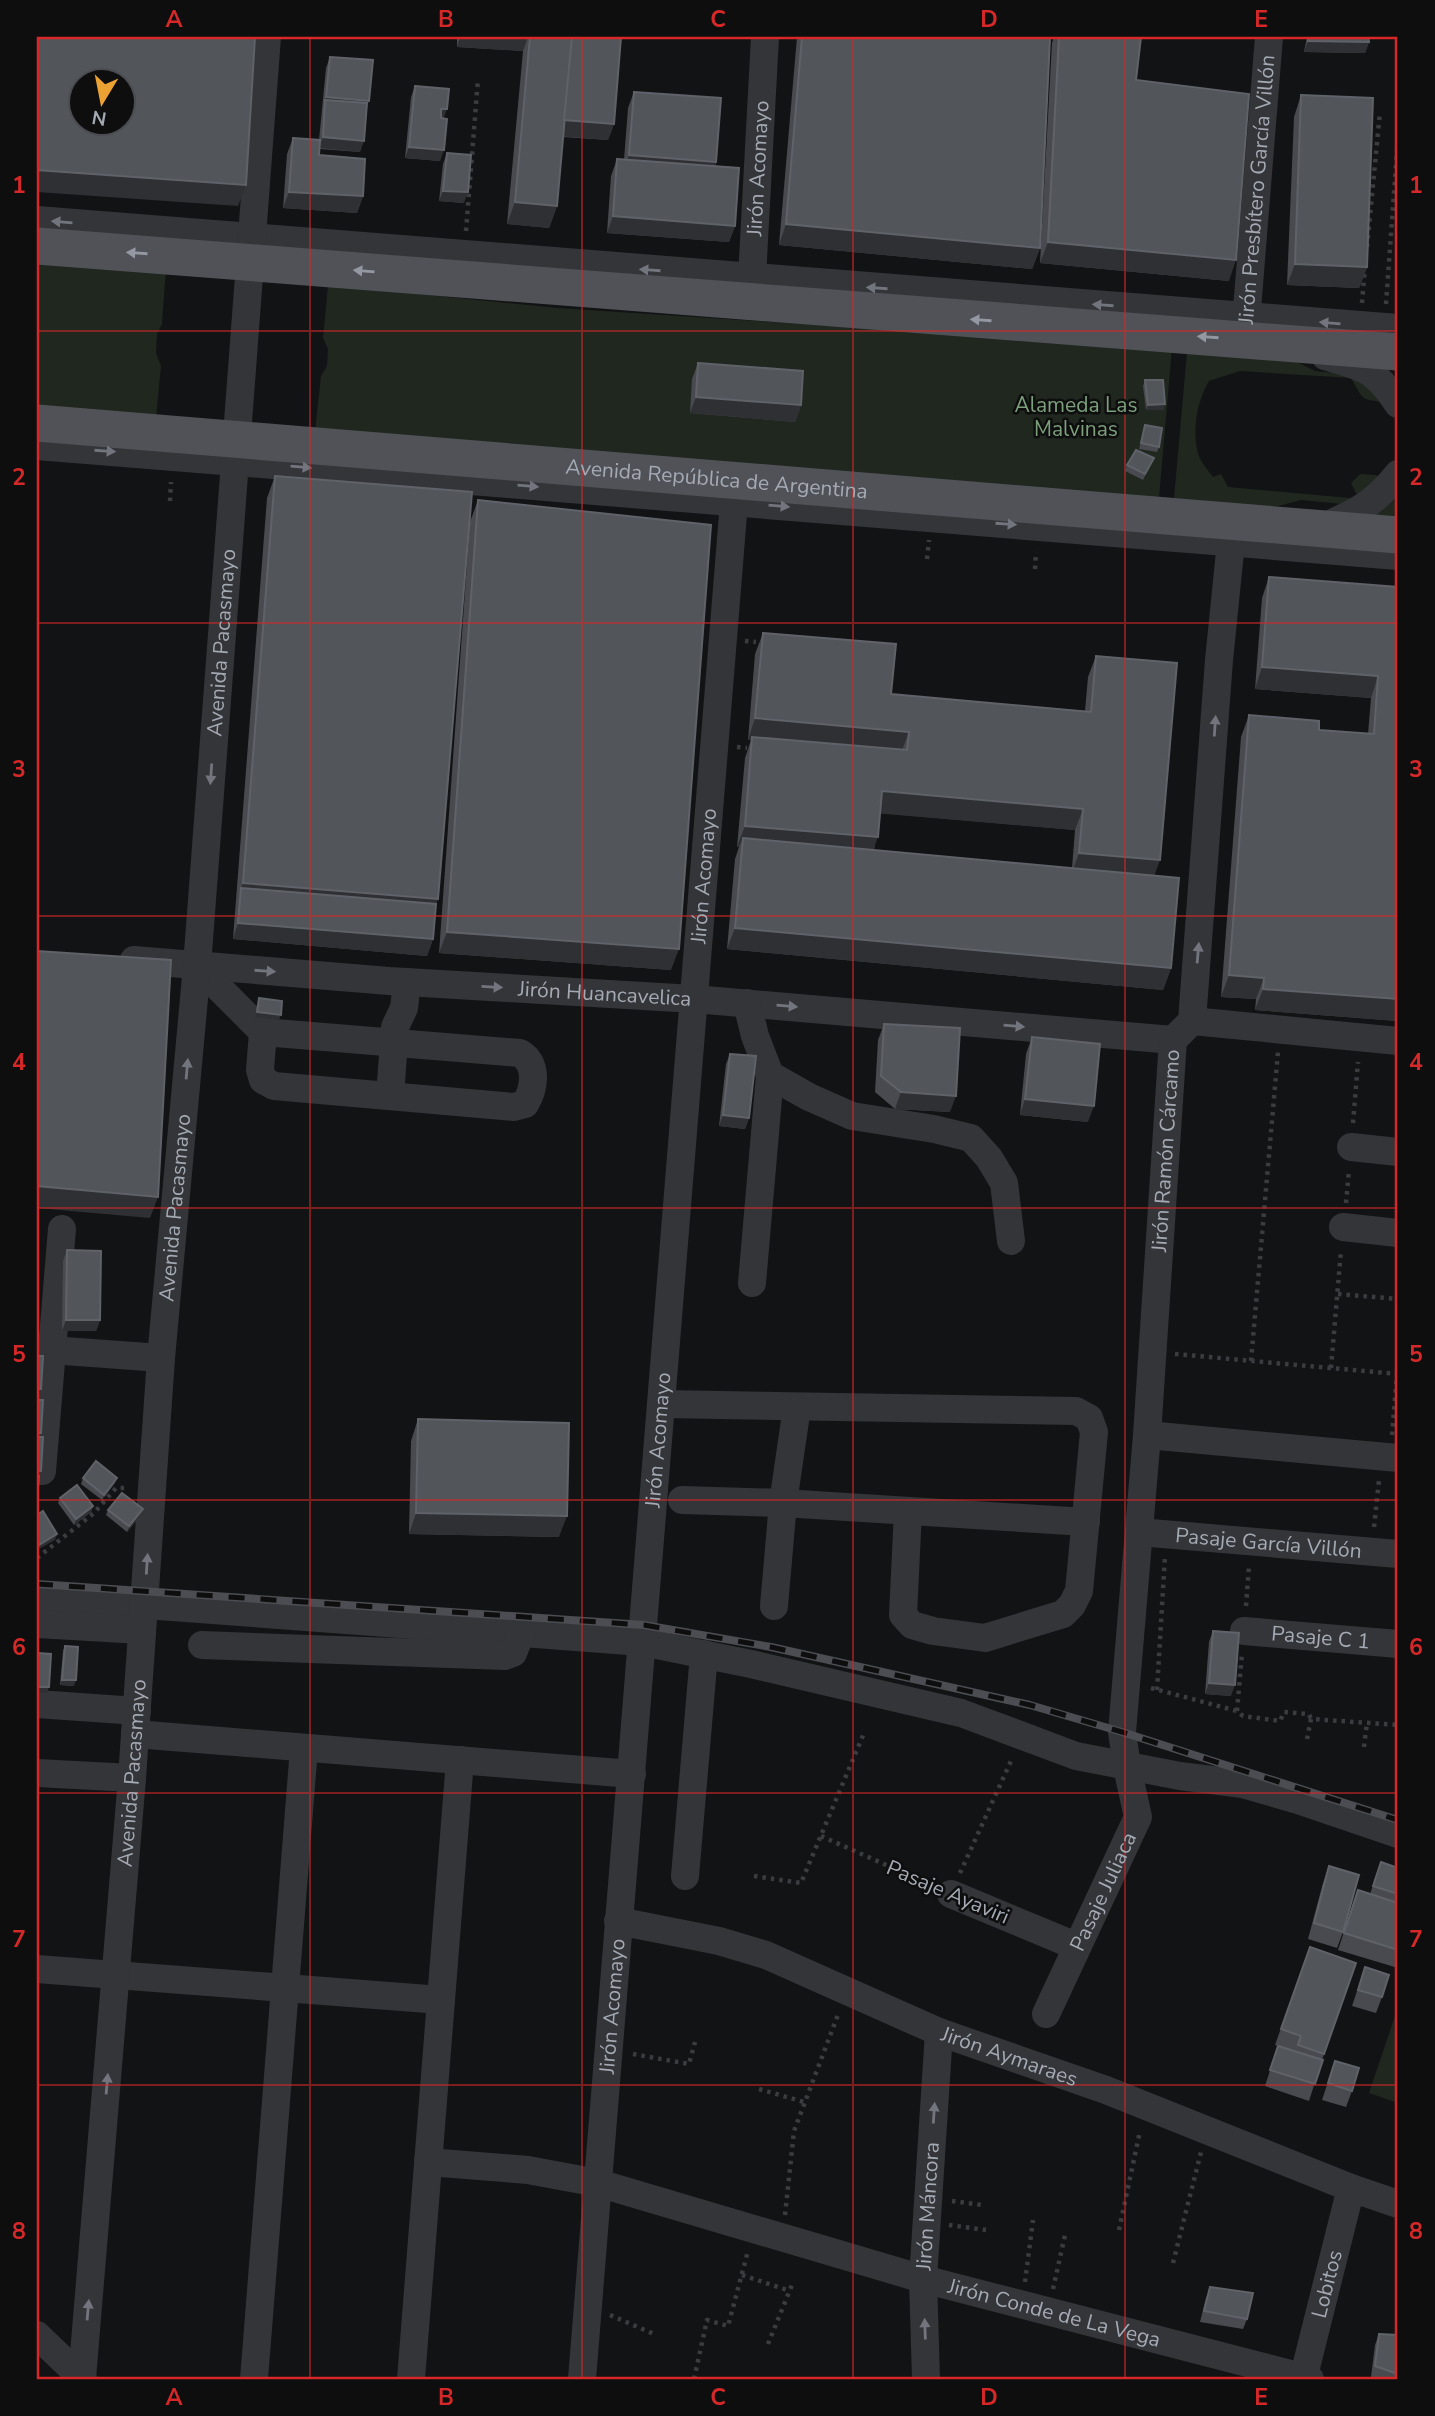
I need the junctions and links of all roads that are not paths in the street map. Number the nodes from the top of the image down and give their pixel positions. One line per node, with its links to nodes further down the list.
1 (267, 37): 6 (street, Avenida Pacasmayo)
2 (765, 37): 7 (street, Jirón Acomayo)
3 (1269, 37): 8 (street, Jirón Presbítero García Villón)
4 (37, 220): 6 (street, one-way to 4)
5 (37, 246): 6 (main road, one-way to 5)
6 (251, 250): 7 (main road, one-way to 6); 7 (street, one-way to 6); 14 (street, Avenida Pacasmayo)
7 (752, 290): 8 (main road, one-way to 7)
8 (1245, 328): 9 (street, one-way to 8); 10 (main road)
9 (1385, 333): 10 (main road)
10 (1282, 343): 11 (street)
11 (1398, 404)
12 (37, 423): 14 (main road, Avenida República de Argentina)
13 (37, 446): 14 (street, Avenida República de Argentina, one-way to 14)
14 (234, 450): 16 (street, Avenida República de Argentina, one-way to 16); 17 (main road, Avenida República de Argentina); 22 (street, Avenida Pacasmayo, one-way to 22)
15 (1398, 474): 17 (street)
16 (734, 502): 19 (street, Avenida República de Argentina, one-way to 19); 24 (street, Jirón Acomayo)
17 (1319, 529): 18 (main road, Avenida República de Argentina)
18 (1398, 534)
19 (1231, 542): 20 (street, Avenida República de Argentina); 26 (street, Jirón Ramón Cárcamo, one-way to 19)
20 (1398, 556)
21 (103, 958): 22 (street, Jirón Huancavelica)
22 (197, 966): 23 (street, Jirón Huancavelica, one-way to 23); 27 (street); 40 (street, Avenida Pacasmayo, one-way to 22)
23 (398, 981): 24 (street, Jirón Huancavelica, one-way to 24); 28 (street)
24 (694, 999): 25 (street, Jirón Huancavelica); 41 (street, Jirón Acomayo)
25 (747, 1003): 26 (street, Jirón Huancavelica, one-way to 26); 30 (street)
26 (1183, 1030): 29 (street, Jirón Huancavelica); 43 (street, Jirón Ramón Cárcamo)
27 (263, 1032): 28 (street); 31 (street)
28 (394, 1035): 31 (street); 31 (street)
29 (1398, 1041)
30 (770, 1075): 37 (street); 38 (street)
31 (390, 1096)
32 (1351, 1147): 33 (street)
33 (1398, 1152)
34 (1343, 1227): 36 (street)
35 (62, 1229): 39 (street)
36 (1398, 1233)
37 (1011, 1241)
38 (752, 1283)
39 (44, 1349): 40 (street); 45 (street)
40 (161, 1358): 54 (street, Avenida Pacasmayo, one-way to 40)
41 (662, 1404): 42 (street); 58 (street, Jirón Acomayo)
42 (797, 1408): 47 (street); 49 (street)
43 (1147, 1435): 44 (street); 50 (street, Jirón Ramón Cárcamo)
44 (1390, 1457)
45 (43, 1471)
46 (682, 1500): 47 (street)
47 (783, 1503): 48 (street); 53 (street)
48 (908, 1511): 49 (street); 49 (street)
49 (1086, 1522)
50 (1153, 1533): 51 (street, Pasaje García Villón); 66 (street, Jirón Ramón Cárcamo)
51 (1385, 1553)
52 (37, 1597): 54 (street)
53 (774, 1606)
54 (143, 1617): 55 (street); 57 (street); 63 (street, Avenida Pacasmayo)
55 (37, 1624)
56 (1244, 1631): 59 (street, Pasaje C 1)
57 (521, 1633): 58 (street); 60 (street)
58 (642, 1642): 61 (street); 68 (street, Jirón Acomayo)
59 (1398, 1644)
60 (202, 1645)
61 (704, 1654): 66 (street); 71 (street)
62 (37, 1704): 63 (street)
63 (136, 1723): 64 (street); 69 (street, Avenida Pacasmayo)
64 (304, 1748): 65 (street); 77 (street)
65 (460, 1760): 68 (street); 78 (street)
66 (1127, 1767): 70 (street); 74 (street, Pasaje Juliaca)
67 (37, 1773): 69 (street)
68 (632, 1774): 73 (street, Jirón Acomayo)
69 (132, 1778): 76 (street, Avenida Pacasmayo)
70 (1398, 1834)
71 (685, 1876)
72 (951, 1894): 74 (street, Pasaje Ayaviri)
73 (618, 1921): 80 (street, Jirón Aymaraes); 82 (street, Jirón Acomayo)
74 (1076, 1946): 79 (street, Pasaje Juliaca)
75 (37, 1969): 76 (street)
76 (116, 1975): 77 (street); 87 (street, Avenida Pacasmayo, one-way to 76)
77 (285, 1988): 78 (street); 88 (street)
78 (441, 2000): 81 (street)
79 (1046, 2014)
80 (939, 2032): 83 (street, Jirón Aymaraes); 85 (street, Jirón Máncora, one-way to 80)
81 (428, 2162): 82 (street, Jirón Conde de La Vega); 89 (street)
82 (598, 2183): 85 (street, Jirón Conde de La Vega); 90 (street, Jirón Acomayo)
83 (1351, 2188): 84 (street, Jirón Aymaraes); 92 (street, Lobitos)
84 (1398, 2204)
85 (923, 2279): 91 (street, Jirón Máncora, one-way to 85); 92 (street, Jirón Conde de La Vega)
86 (37, 2334): 87 (street)
87 (83, 2379)
88 (254, 2379)
89 (411, 2379)
90 (582, 2379)
91 (926, 2379)
92 (1305, 2379)

